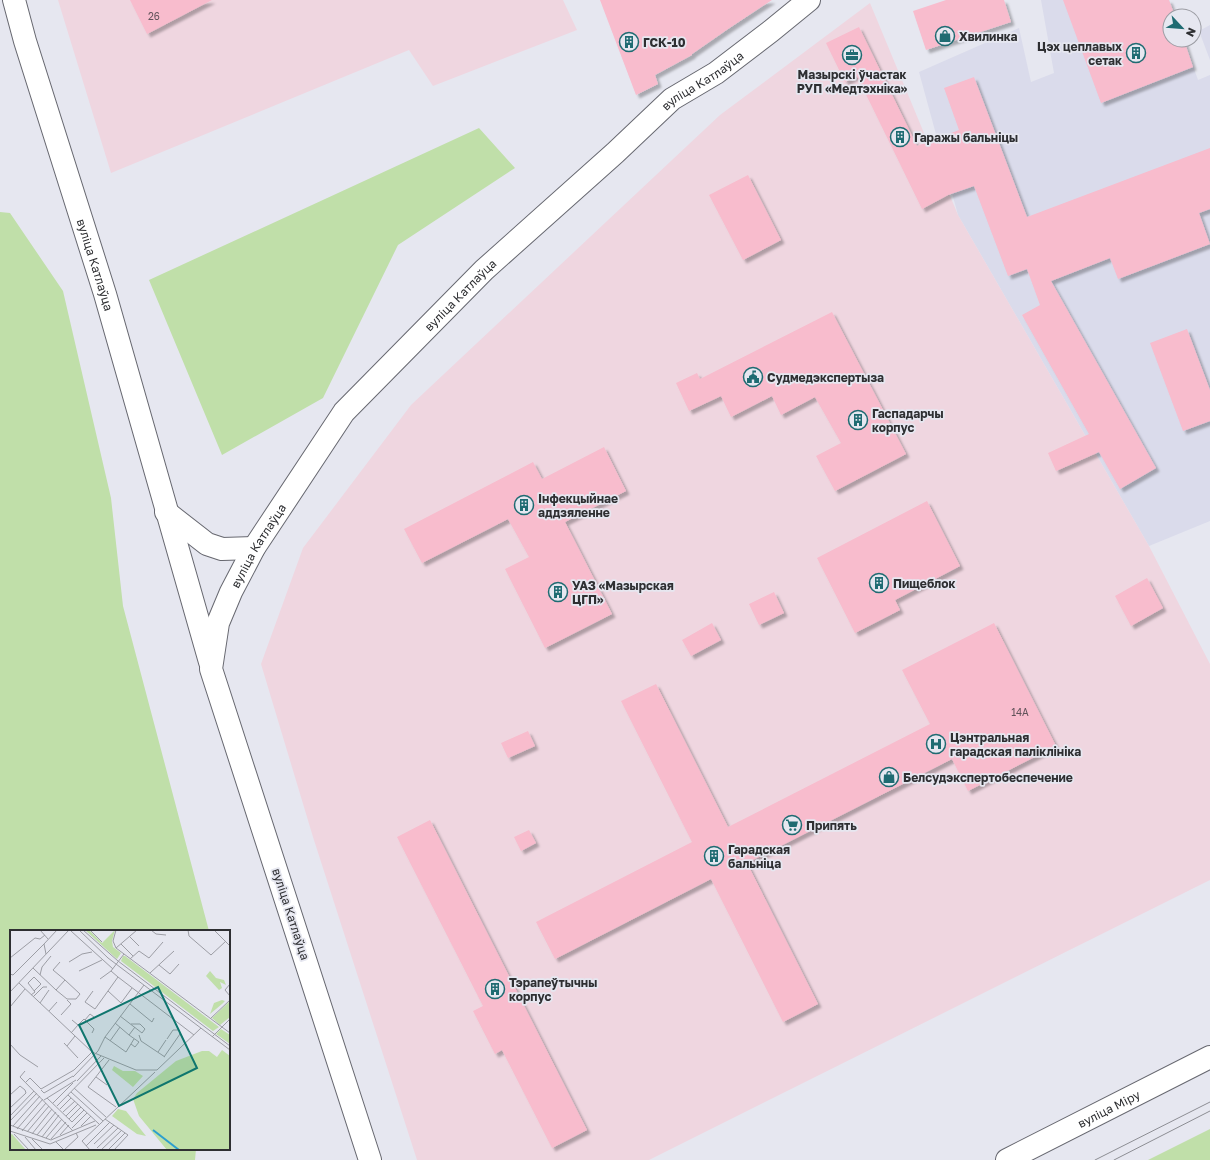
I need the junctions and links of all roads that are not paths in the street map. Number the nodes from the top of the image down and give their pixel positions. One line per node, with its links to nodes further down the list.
1 (14, 0): 3 (street, вуліца Катлаўца)
2 (809, 0): 4 (street, вуліца Катлаўца)
3 (166, 512): 4 (street); 5 (street, вуліца Катлаўца)
4 (254, 548): 5 (street, вуліца Катлаўца)
5 (212, 669): 7 (street, вуліца Катлаўца)
6 (1210, 1057): 8 (street, вуліца Міру)
7 (370, 1160)
8 (1007, 1160)

